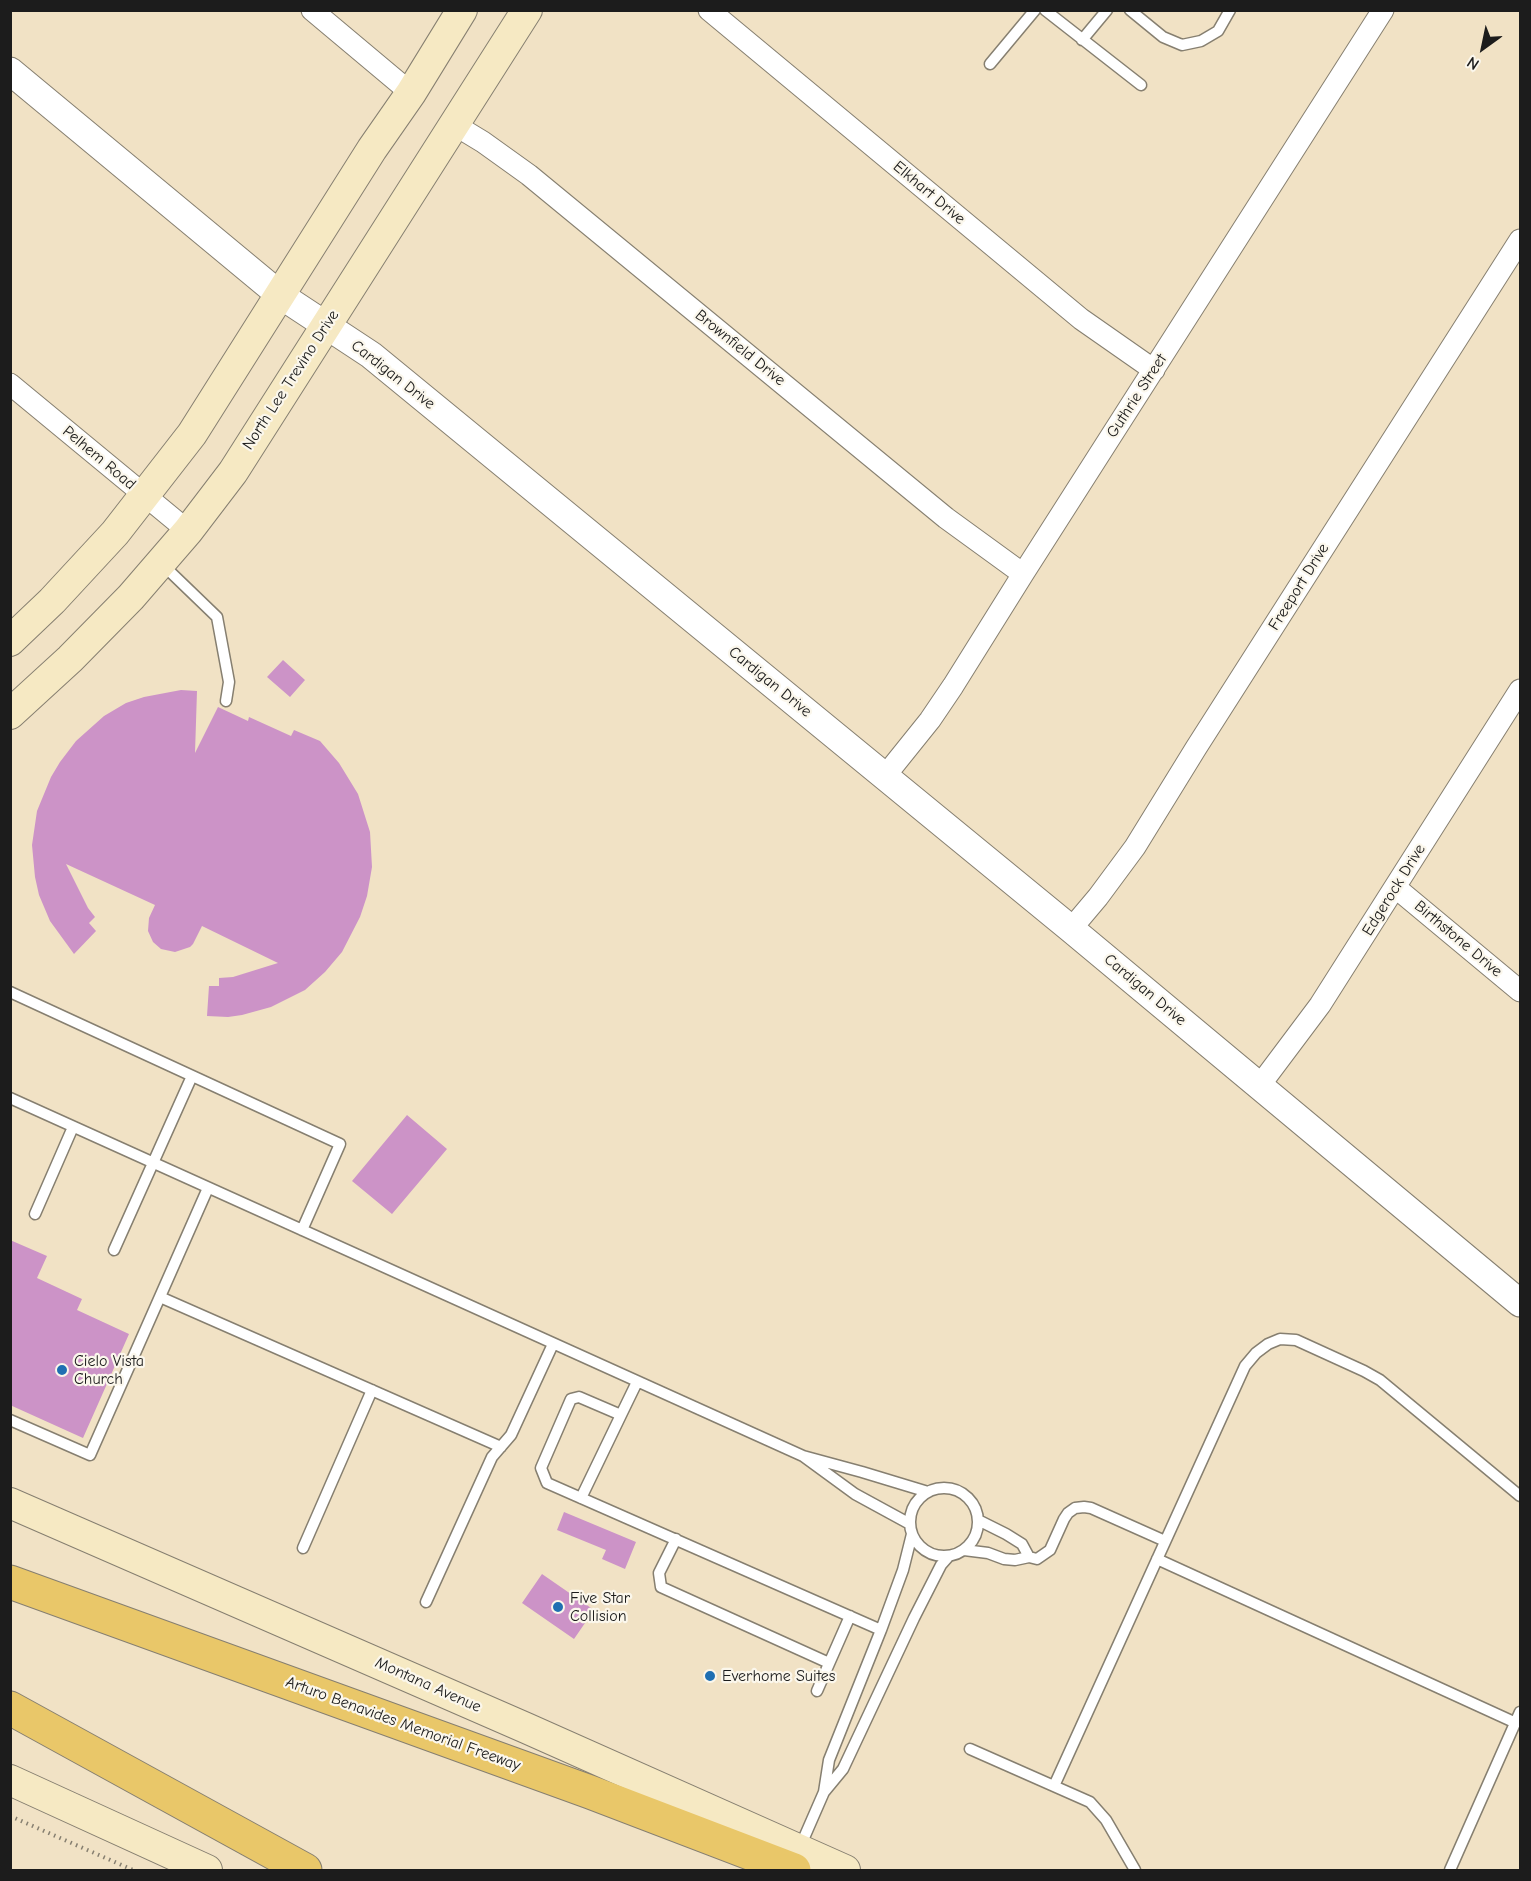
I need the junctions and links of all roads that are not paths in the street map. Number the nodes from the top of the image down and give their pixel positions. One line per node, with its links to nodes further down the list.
1 (312, 10): 15 (street)
2 (462, 10): 15 (main road)
3 (527, 10): 16 (main road, North Lee Trevino Drive)
4 (709, 10): 20 (street, Elkhart Drive)
5 (1035, 10): 12 (lane)
6 (1045, 10): 11 (lane)
7 (1107, 10): 11 (lane)
8 (1130, 10): 9 (lane)
9 (1230, 10)
10 (1383, 10): 20 (street, Guthrie Street)
11 (1082, 40): 14 (lane)
12 (990, 64)
13 (10, 71): 18 (street, Cardigan Drive)
14 (1142, 86)
15 (411, 93): 18 (main road)
16 (455, 125): 19 (main road, North Lee Trevino Drive); 25 (street, Brownfield Drive)
17 (1521, 240): 32 (street, Freeport Drive)
18 (280, 295): 19 (street, Cardigan Drive); 22 (main road)
19 (326, 325): 23 (main road, North Lee Trevino Drive); 30 (street, Cardigan Drive)
20 (1154, 370): 25 (street, Guthrie Street)
21 (10, 384): 22 (street, Pelhem Road)
22 (145, 496): 23 (street, Pelhem Road); 26 (main road)
23 (188, 531): 24 (main road, North Lee Trevino Drive)
24 (161, 563): 28 (lane); 29 (main road, North Lee Trevino Drive)
25 (1023, 574): 30 (street, Guthrie Street)
26 (10, 641)
27 (1521, 690): 31 (street, Edgerock Drive)
28 (226, 700)
29 (10, 714)
30 (885, 776): 32 (street, Cardigan Drive)
31 (1395, 887): 33 (street, Birthstone Drive); 36 (street, Edgerock Drive)
32 (1071, 929): 36 (street, Cardigan Drive)
33 (1521, 991)
34 (10, 992): 35 (lane)
35 (192, 1076): 39 (lane); 42 (lane)
36 (1260, 1085): 45 (street, Cardigan Drive)
37 (10, 1098): 38 (lane)
38 (74, 1127): 39 (lane); 41 (lane)
39 (153, 1163): 40 (lane); 43 (lane)
40 (208, 1188): 42 (lane); 44 (lane)
41 (35, 1214)
42 (302, 1230): 46 (lane)
43 (114, 1250)
44 (160, 1297): 48 (lane); 50 (lane)
45 (1521, 1303)
46 (553, 1344): 47 (lane); 51 (lane)
47 (637, 1382): 49 (lane); 52 (lane)
48 (372, 1390): 51 (lane); 61 (lane)
49 (621, 1416): 55 (lane); 55 (lane)
50 (10, 1420)
51 (501, 1447): 67 (lane)
52 (803, 1456): 53 (lane); 58 (lane)
53 (928, 1492): 57 (lane); 58 (lane)
54 (1521, 1496): 60 (lane)
55 (582, 1498): 59 (lane)
56 (10, 1503): 79 (main road, Montana Avenue)
57 (978, 1520): 62 (lane); 64 (lane)
58 (911, 1529): 63 (lane); 69 (lane)
59 (676, 1539): 68 (lane); 70 (lane)
60 (1165, 1541): 64 (lane); 65 (lane)
61 (303, 1548)
62 (964, 1550): 63 (lane); 64 (lane)
63 (949, 1556): 78 (lane)
64 (1029, 1557)
65 (1157, 1559): 74 (lane); 77 (lane)
66 (10, 1582): 79 (highway, Arturo Benavides Memorial Freeway)
67 (426, 1602)
68 (850, 1616): 69 (lane); 70 (lane)
69 (882, 1629): 78 (lane)
70 (829, 1663): 71 (lane)
71 (817, 1691)
72 (10, 1708): 81 (highway)
73 (1521, 1712): 74 (lane)
74 (1516, 1723): 84 (lane)
75 (970, 1749): 77 (lane)
76 (10, 1780): 80 (main road)
77 (1054, 1786): 83 (lane)
78 (824, 1792): 79 (lane)
79 (796, 1860): 82 (main road, Montana Avenue)
80 (207, 1870)
81 (305, 1870)
82 (845, 1870)
83 (1135, 1870)
84 (1450, 1870)

